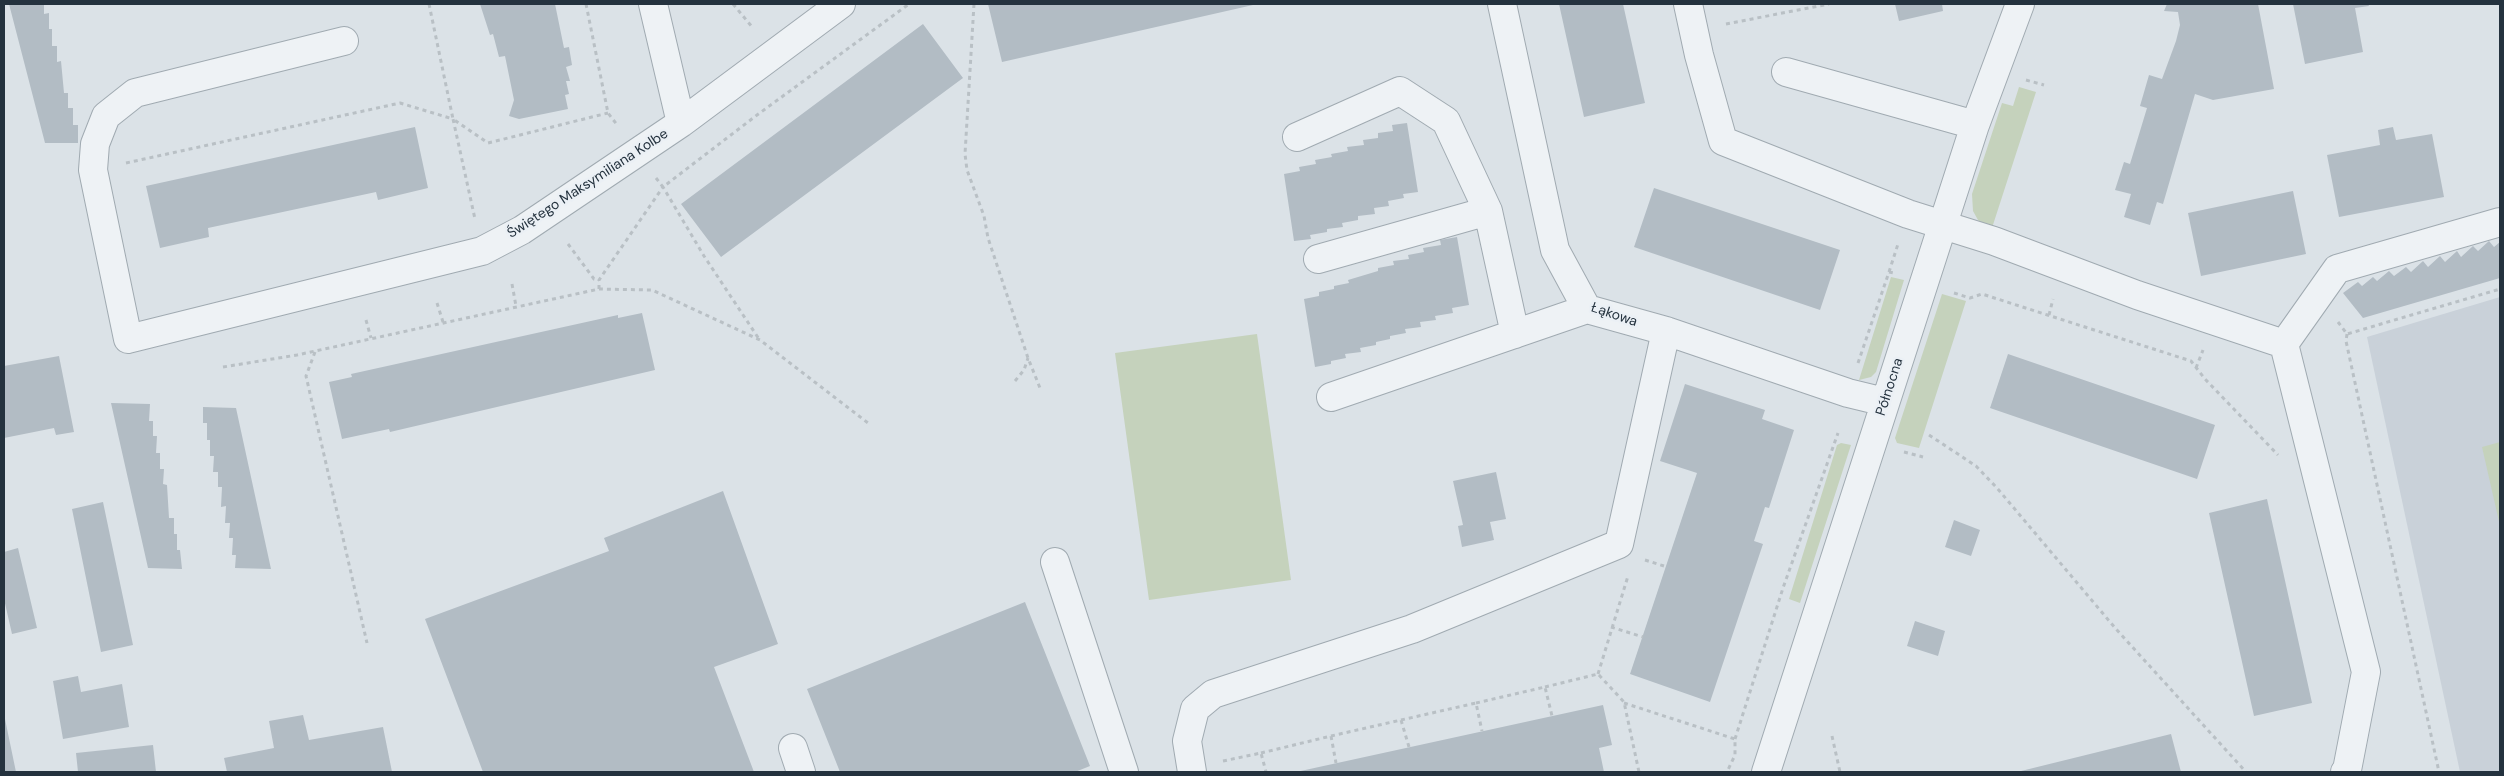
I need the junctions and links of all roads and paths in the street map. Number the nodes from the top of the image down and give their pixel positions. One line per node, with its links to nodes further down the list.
1 (428, 4): 17 (path)
2 (586, 4): 17 (path)
3 (653, 4): 18 (street)
4 (733, 4): 11 (path)
5 (841, 4): 18 (street, Świętego Maksymiliana Kolbe)
6 (974, 4): 48 (path)
7 (1502, 4): 37 (street, Łąkowa)
8 (1688, 4): 12 (street)
9 (1829, 4): 12 (path)
10 (2020, 4): 19 (street, Północna)
11 (753, 29)
12 (1694, 31): 24 (street)
13 (344, 41): 21 (street)
14 (1786, 72): 19 (street)
15 (2022, 79): 16 (path)
16 (2044, 85)
17 (453, 119): 21 (path); 26 (path)
18 (681, 123): 26 (street, Świętego Maksymiliana Kolbe)
19 (1975, 125): 24 (street, Północna)
20 (1297, 137): 22 (street)
21 (93, 170): 26 (street, Świętego Maksymiliana Kolbe)
22 (1488, 211): 27 (street); 42 (street)
23 (2500, 222): 32 (street)
24 (1944, 224): 46 (street); 53 (street, Północna)
25 (568, 244): 28 (path)
26 (482, 251)
27 (1318, 260)
28 (598, 280): 31 (path); 45 (path)
29 (512, 284): 36 (path)
30 (2500, 288): 43 (path)
31 (599, 290): 36 (path); 45 (path)
32 (2319, 295): 43 (path); 46 (street)
33 (1970, 298): 38 (path)
34 (2054, 298): 38 (path)
35 (437, 303): 40 (path)
36 (516, 306): 40 (path)
37 (1587, 309): 41 (street, Łąkowa); 42 (street)
38 (2049, 315): 57 (path)
39 (366, 320): 44 (path)
40 (442, 322): 44 (path)
41 (1666, 331): 53 (street, Łąkowa); 78 (street)
42 (1515, 334): 52 (street)
43 (2346, 334): 87 (path)
44 (371, 338): 47 (path)
45 (760, 340): 54 (path)
46 (2284, 344): 86 (street)
47 (315, 352): 49 (path); 64 (path)
48 (1028, 358): 50 (path); 51 (path)
49 (223, 367)
50 (1015, 381)
51 (1040, 388)
52 (1332, 397)
53 (1885, 402): 83 (street, Północna)
54 (868, 423)
55 (1838, 433): 74 (path)
56 (1929, 434): 85 (path)
57 (2283, 460)
58 (1642, 560): 60 (path)
59 (1055, 562): 79 (street)
60 (1664, 566)
61 (1628, 575): 62 (path)
62 (1611, 627): 63 (path); 65 (path)
63 (1643, 637)
64 (367, 643)
65 (1598, 674): 66 (path); 67 (path)
66 (1545, 687): 68 (path); 69 (path)
67 (1624, 702): 74 (path); 81 (path)
68 (1476, 703): 70 (path); 71 (path)
69 (1552, 716)
70 (1401, 720): 72 (path); 75 (path)
71 (1482, 731)
72 (1331, 736): 76 (path); 77 (path)
73 (1832, 736): 84 (path)
74 (1735, 739): 82 (path)
75 (1409, 747)
76 (1261, 752): 78 (path); 80 (path)
77 (1336, 763)
78 (1192, 770)
79 (1124, 772)
80 (1266, 772)
81 (1639, 772)
82 (1727, 772)
83 (1766, 772)
84 (1840, 772)
85 (2246, 772)
86 (2345, 772)
87 (2439, 772)

